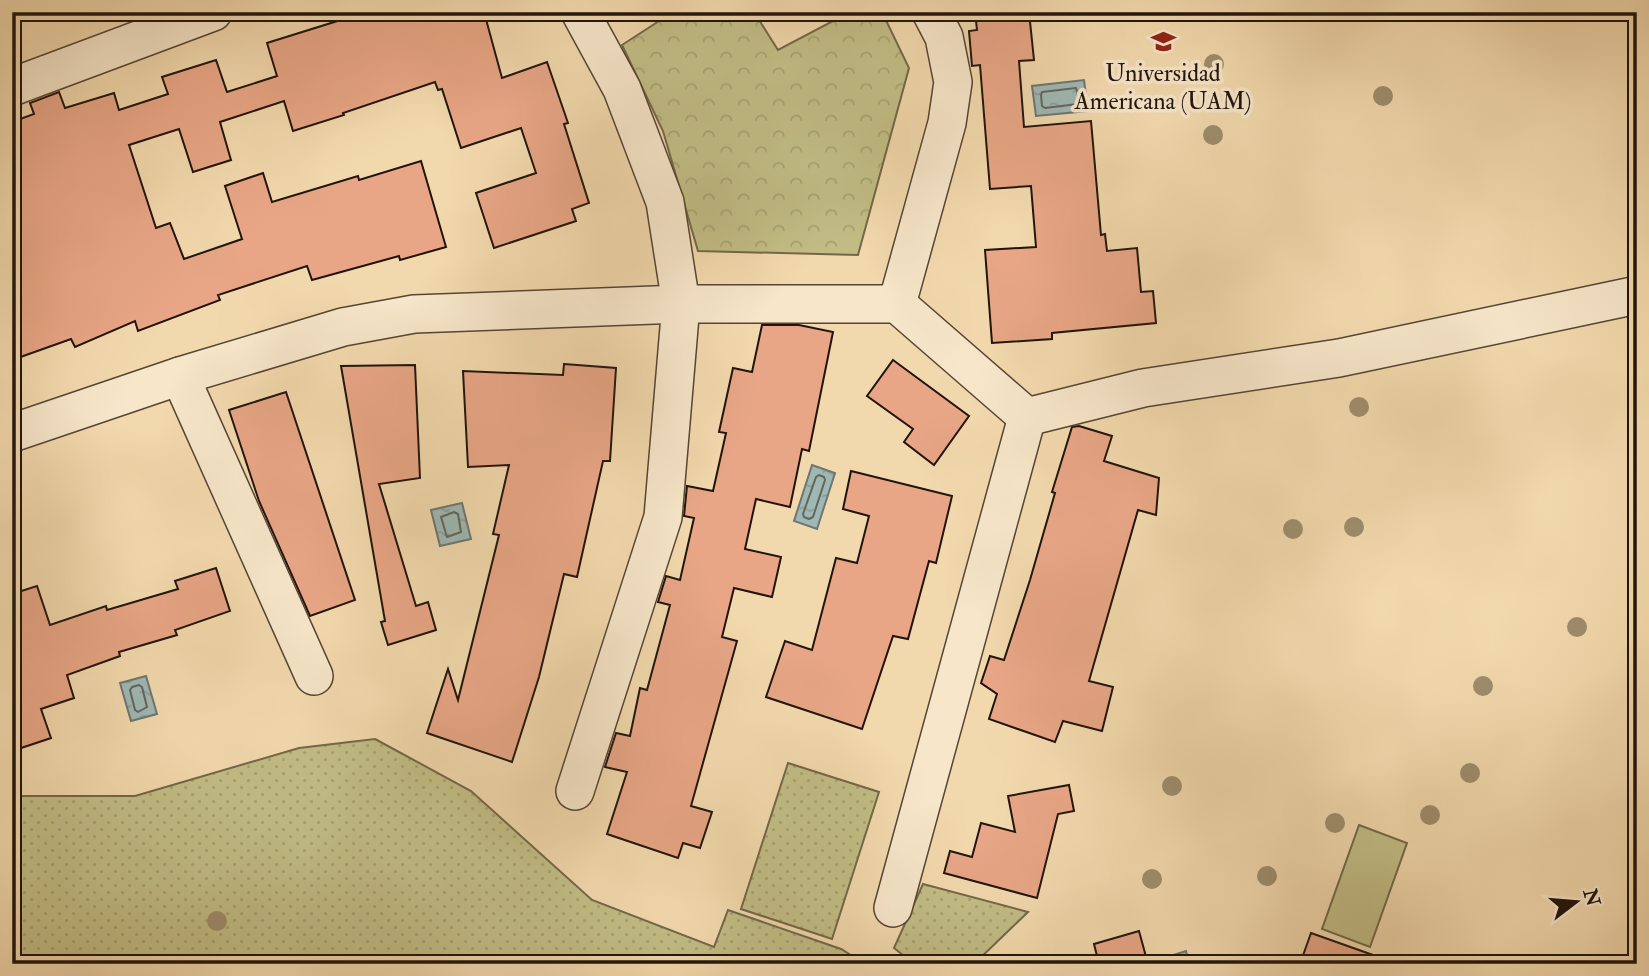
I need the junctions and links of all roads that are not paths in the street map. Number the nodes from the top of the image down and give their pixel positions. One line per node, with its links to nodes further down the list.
1 (213, 12): 4 (street)
2 (580, 12): 6 (street)
3 (931, 12): 7 (street)
4 (12, 87)
5 (1637, 295): 9 (street)
6 (681, 304): 7 (street); 8 (street); 12 (street)
7 (897, 304): 9 (street)
8 (180, 376): 10 (street); 11 (street)
9 (1027, 417): 13 (street)
10 (12, 433)
11 (314, 676)
12 (575, 791)
13 (893, 908)

